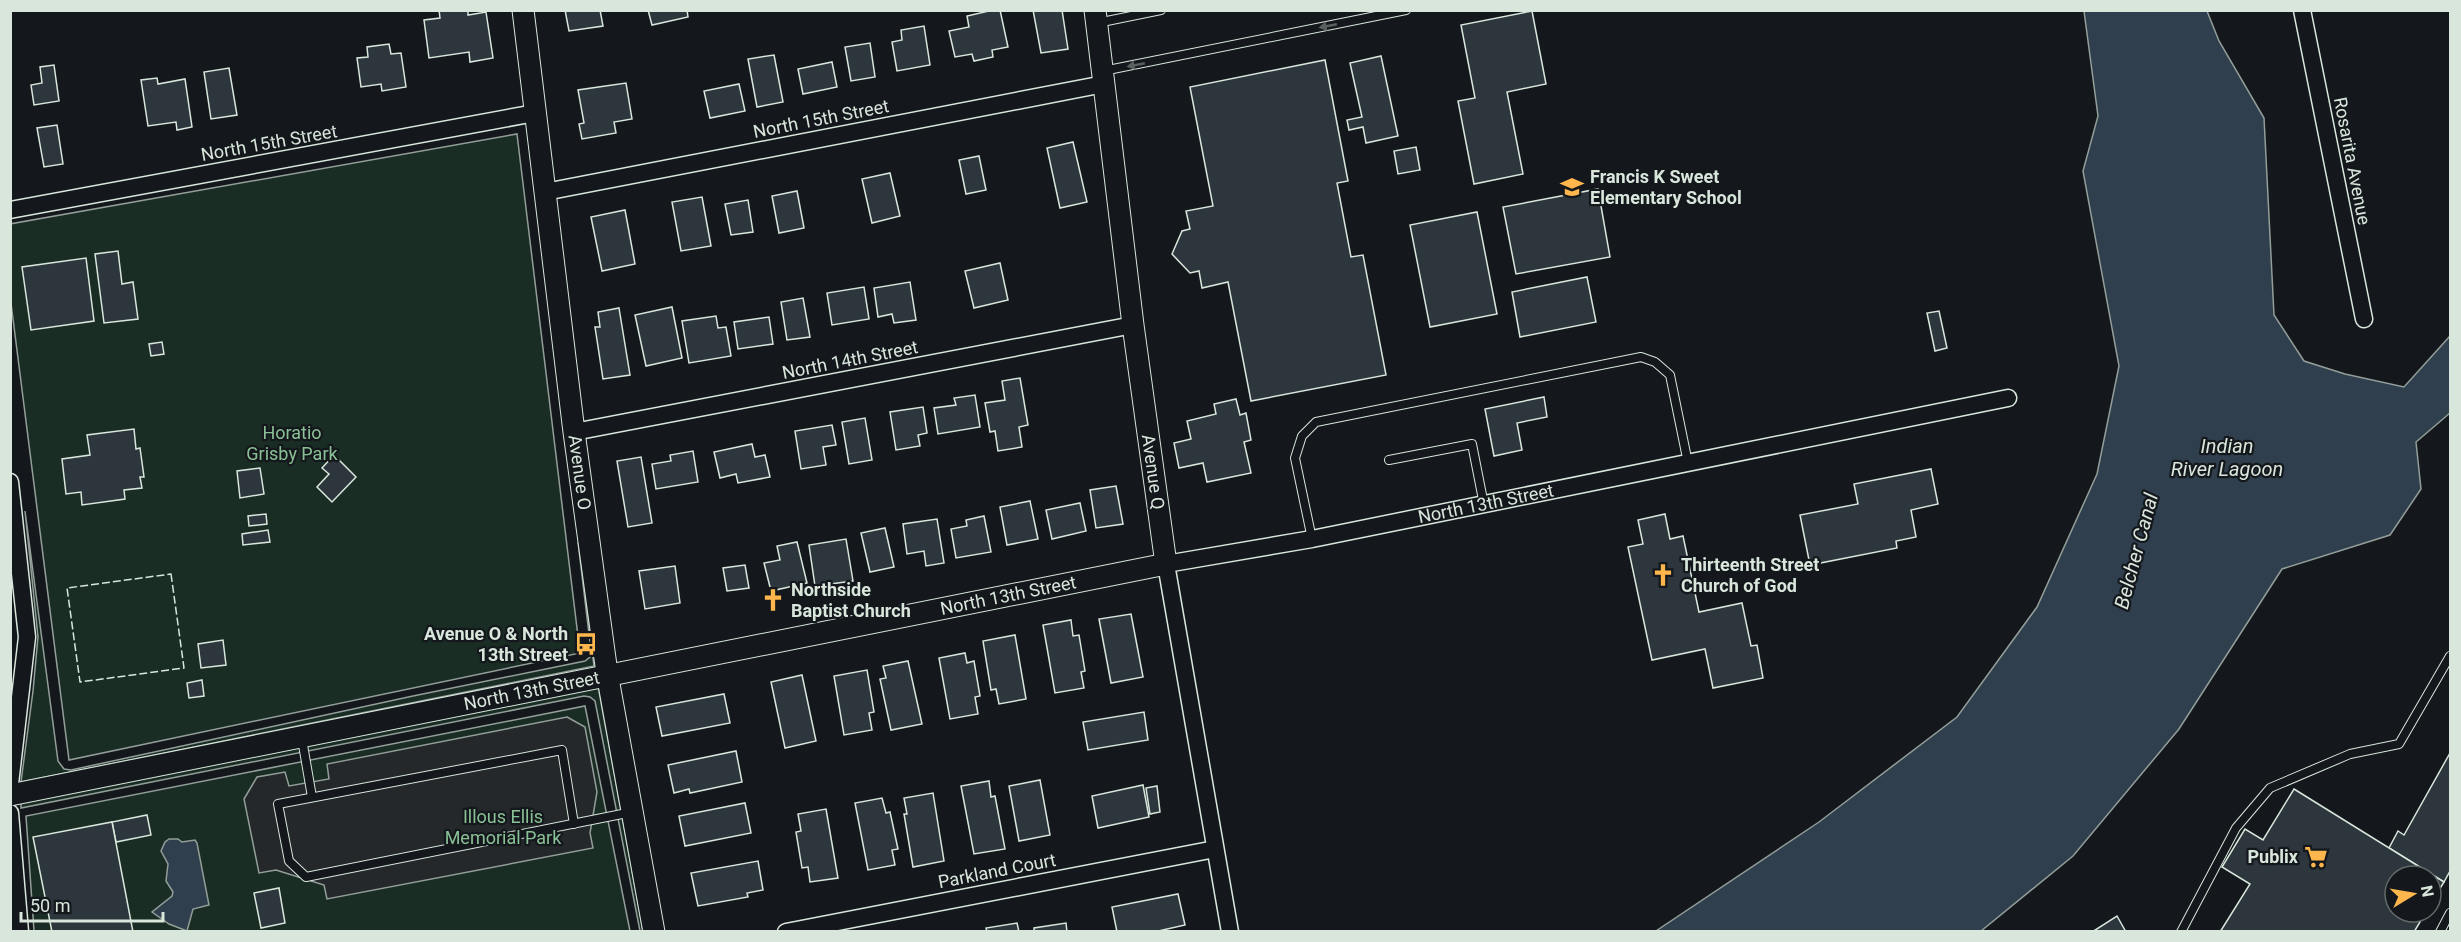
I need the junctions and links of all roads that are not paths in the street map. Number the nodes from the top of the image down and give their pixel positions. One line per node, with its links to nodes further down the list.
1 (523, 10): 7 (street, Avenue O)
2 (1161, 10): 5 (lane)
3 (1406, 10): 6 (lane, one-way to 6)
4 (2302, 10): 10 (street, Rosarita Avenue)
5 (1096, 17): 6 (street, Avenue Q)
6 (1104, 78): 8 (street, North 15th Street); 11 (street, Avenue Q)
7 (535, 113): 8 (street, Avenue O); 9 (street, North 15th Street)
8 (545, 192): 13 (street, Avenue O)
9 (10, 210)
10 (2364, 319)
11 (1133, 325): 13 (street, North 14th Street); 20 (street, Avenue Q)
12 (2008, 398): 15 (street, North 13th Street)
13 (574, 432): 22 (street, Avenue O)
14 (1389, 460): 18 (lane)
15 (1688, 463): 18 (street, North 13th Street); 19 (lane)
16 (10, 482): 17 (street)
17 (12, 504): 24 (street)
18 (1484, 504): 19 (street, North 13th Street)
19 (1312, 539): 20 (street, North 13th Street)
20 (1166, 564): 22 (street, North 13th Street); 30 (street, Avenue Q)
21 (2451, 656): 36 (lane)
22 (607, 674): 23 (street, North 13th Street); 27 (street, Avenue O)
23 (301, 736): 25 (street, North 13th Street); 26 (lane)
24 (10, 784)
25 (10, 795)
26 (312, 797): 29 (lane); 29 (lane)
27 (633, 812): 29 (lane); 33 (street, Avenue O)
28 (10, 813): 32 (street)
29 (574, 824)
30 (1215, 849): 34 (street, Parkland Court); 35 (street, Avenue Q)
31 (2451, 913): 37 (lane)
32 (20, 932)
33 (654, 932)
34 (786, 932)
35 (1230, 932)
36 (2181, 932)
37 (2440, 932)

